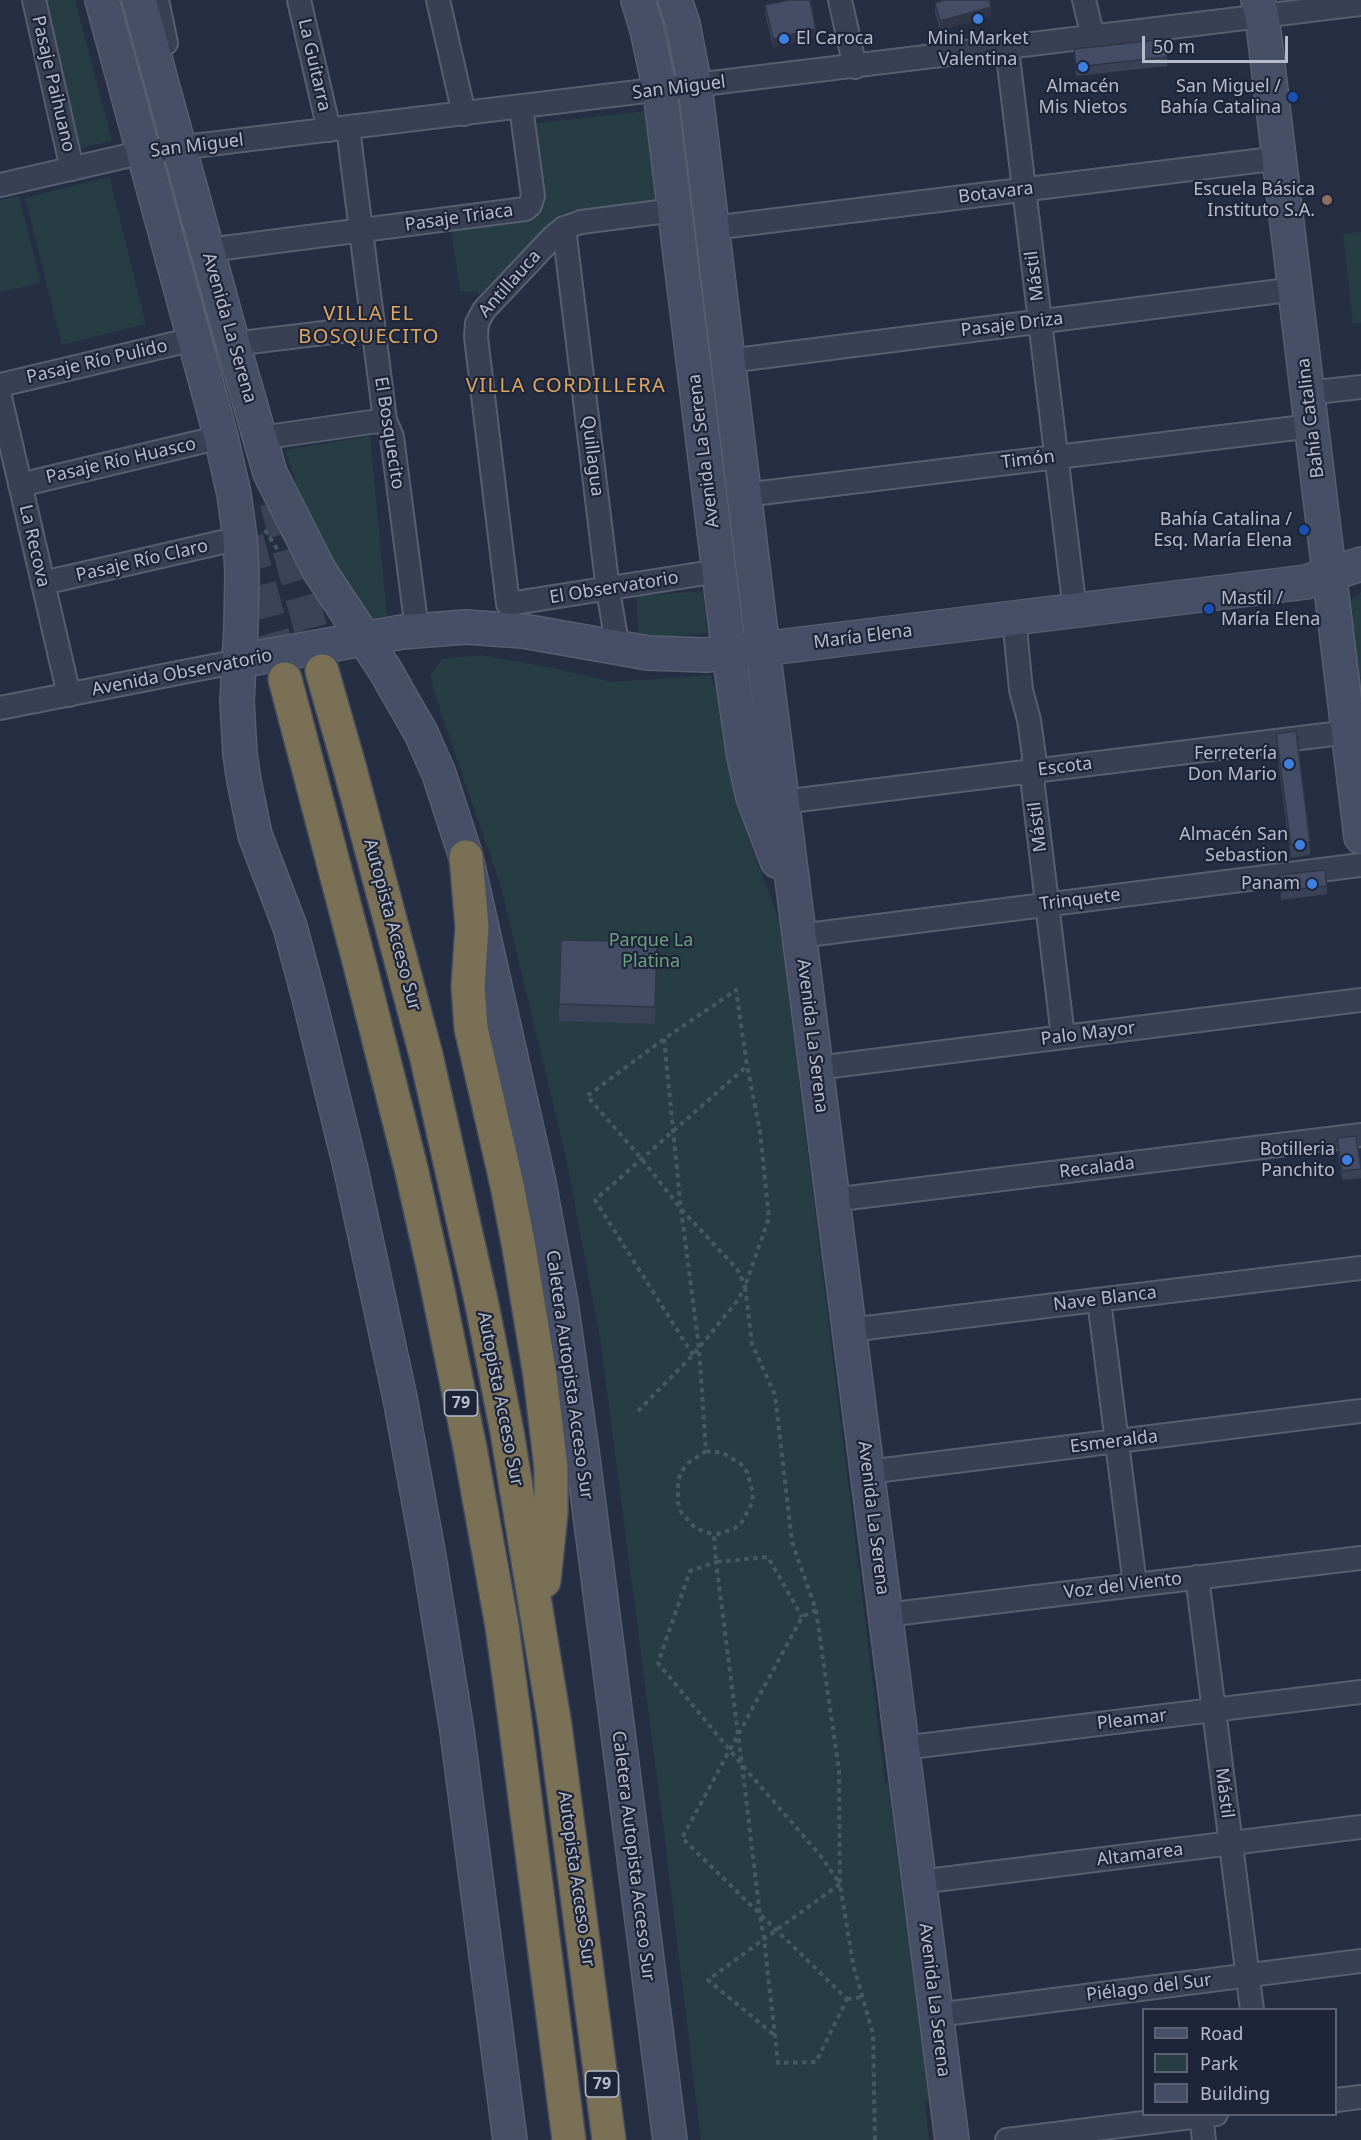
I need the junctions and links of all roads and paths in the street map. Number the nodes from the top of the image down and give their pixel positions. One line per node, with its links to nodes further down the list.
1 (34, 0): 24 (street, Pasaje Paihuano)
2 (102, 0): 22 (street, Avenida La Serena)
3 (139, 0): 21 (street, Avenida La Serena)
4 (157, 0): 21 (street)
5 (298, 0): 20 (street, La Guitarra)
6 (438, 0): 19 (street)
7 (638, 0): 17 (street, Avenida La Serena)
8 (675, 0): 16 (street, Avenida La Serena)
9 (840, 0): 15 (street)
10 (1084, 0): 13 (street)
11 (1361, 4): 12 (street, San Miguel)
12 (1260, 8): 13 (street, San Miguel); 23 (street, Bahía Catalina)
13 (1093, 37): 14 (street, San Miguel)
14 (1007, 48): 15 (street, San Miguel); 26 (street, Mástil)
15 (855, 67): 16 (street, San Miguel)
16 (695, 86): 17 (street, San Miguel); 29 (street, Avenida La Serena)
17 (660, 91): 18 (street, San Miguel); 27 (street, Avenida La Serena)
18 (521, 107): 19 (street, San Miguel); 30 (street, Pasaje Triaca)
19 (464, 114): 20 (street, San Miguel)
20 (338, 129): 21 (street, San Miguel); 30 (street, El Bosquecito)
21 (186, 147): 22 (street, San Miguel); 31 (street, Avenida La Serena)
22 (144, 152): 24 (street, San Miguel); 35 (street, Avenida La Serena)
23 (1280, 158): 26 (street, Botavara); 32 (street, Bahía Catalina)
24 (72, 168): 25 (street, San Miguel)
25 (0, 185)
26 (1024, 189): 29 (street, Botavara); 33 (street, Mástil)
27 (675, 210): 28 (street, Antillauca); 51 (street, Avenida La Serena)
28 (564, 228): 54 (street, Quillagua); 55 (street, Antillauca)
29 (712, 228): 37 (street, Avenida La Serena)
30 (361, 231): 31 (street); 34 (street, El Bosquecito)
31 (208, 250): 36 (street, Avenida La Serena)
32 (1296, 289): 33 (street, Pasaje Driza); 40 (street, Bahía Catalina)
33 (1040, 322): 37 (street, Pasaje Driza); 46 (street, Mástil)
34 (373, 327): 36 (street); 42 (street, El Bosquecito)
35 (194, 339): 38 (street, Pasaje Río Pulido); 44 (street, Avenida La Serena)
36 (233, 344): 45 (street, Avenida La Serena)
37 (728, 361): 48 (street, Avenida La Serena)
38 (0, 385)
39 (1361, 387): 40 (street)
40 (1308, 393): 43 (street, Bahía Catalina)
41 (0, 398): 47 (street, La Recova)
42 (386, 420): 45 (street); 58 (street, El Bosquecito)
43 (1312, 426): 46 (street, Timón); 52 (street, Bahía Catalina)
44 (221, 437): 47 (street, Pasaje Río Huasco); 49 (street, Avenida La Serena)
45 (260, 438): 59 (street, Avenida La Serena)
46 (1057, 457): 48 (street, Timón); 56 (street, Mástil)
47 (20, 485): 53 (street, La Recova)
48 (744, 495): 61 (street, Avenida La Serena)
49 (240, 538): 53 (street, Pasaje Río Claro); 63 (street, Avenida La Serena)
50 (1361, 564): 52 (street, María Elena)
51 (719, 572): 54 (street, El Observatorio); 62 (street, Avenida La Serena)
52 (1330, 575): 56 (street, María Elena); 68 (street, Bahía Catalina)
53 (43, 583): 66 (street, La Recova)
54 (608, 590): 55 (street, El Observatorio); 60 (street, Quillagua)
55 (508, 604)
56 (1075, 611): 57 (street, María Elena)
57 (1014, 618): 61 (street, María Elena); 69 (street, Mástil)
58 (417, 630): 59 (street, María Elena); 60 (street, María Elena)
59 (363, 638): 63 (street, Avenida Observatorio); 73 (street, Caletera Autopista Acceso Sur)
60 (618, 649): 62 (street, María Elena)
61 (763, 650): 62 (street, María Elena); 71 (street, Avenida La Serena)
62 (729, 653): 75 (street, Avenida La Serena)
63 (239, 662): 66 (street, Avenida Observatorio); 132 (street)
64 (322, 671): 107 (highway, Autopista Acceso Sur / 79)
65 (285, 680): 133 (highway, 79)
66 (69, 695): 67 (street, Avenida Observatorio)
67 (0, 708)
68 (1349, 732): 69 (street, Escota); 70 (street, Bahía Catalina)
69 (1034, 771): 71 (street, Escota); 76 (street, Mástil)
70 (1359, 801): 72 (street, Bahía Catalina)
71 (782, 802): 75 (street, Avenida La Serena)
72 (1361, 837)
73 (466, 857): 107 (highway); 135 (street, Caletera Autopista Acceso Sur)
74 (1361, 865): 76 (street, Trinquete)
75 (794, 896): 77 (street, Avenida La Serena)
76 (1048, 905): 77 (street, Trinquete); 79 (street, Mástil)
77 (799, 936): 82 (street, Avenida La Serena)
78 (1361, 1000): 79 (street, Palo Mayor)
79 (1063, 1037): 82 (street, Palo Mayor)
80 (664, 1039): 81 (path); 83 (path); 85 (path)
81 (747, 1065): 83 (path); 89 (path)
82 (816, 1068): 86 (street, Avenida La Serena)
83 (674, 1130): 85 (path); 87 (path)
84 (1361, 1136): 86 (street, Recalada)
85 (642, 1158): 87 (path); 93 (path)
86 (832, 1200): 91 (street, Avenida La Serena)
87 (681, 1209): 89 (path); 92 (path)
88 (1361, 1268): 90 (street, Nave Blanca)
89 (745, 1286): 92 (path); 104 (path)
90 (1099, 1300): 91 (street, Nave Blanca); 96 (street)
91 (849, 1330): 98 (street, Avenida La Serena)
92 (699, 1348): 93 (path); 97 (path)
93 (693, 1355): 94 (path)
94 (638, 1411)
95 (1361, 1411): 96 (street, Esmeralda)
96 (1117, 1441): 98 (street, Esmeralda); 103 (street)
97 (706, 1451): 99 (path); 99 (path)
98 (867, 1472): 105 (street, Avenida La Serena)
99 (714, 1536): 101 (path)
100 (1361, 1558): 102 (street, Voz del Viento)
101 (716, 1562): 106 (path); 110 (path); 112 (path)
102 (1197, 1577): 103 (street, Voz del Viento); 109 (street, Mástil)
103 (1135, 1585): 105 (street, Voz del Viento)
104 (816, 1610): 106 (path); 117 (path)
105 (885, 1615): 111 (street, Avenida La Serena)
106 (802, 1617): 110 (path)
107 (542, 1639): 134 (highway, Autopista Acceso Sur / 79)
108 (1361, 1692): 109 (street, Pleamar)
109 (1213, 1710): 111 (street, Pleamar); 115 (street, Mástil)
110 (738, 1733): 112 (path); 113 (path)
111 (902, 1748): 116 (street, Avenida La Serena)
112 (729, 1749): 113 (path); 118 (path)
113 (742, 1765): 117 (path); 118 (path)
114 (1361, 1827): 115 (street, Altamarea)
115 (1230, 1843): 116 (street, Altamarea); 122 (street, Mástil)
116 (919, 1882): 126 (street, Avenida La Serena)
117 (840, 1884): 119 (path); 123 (path)
118 (760, 1915): 119 (path); 120 (path)
119 (776, 1930): 120 (path); 124 (path)
120 (764, 1939): 127 (path); 127 (path)
121 (1361, 1961): 122 (street, Piélago del Sur)
122 (1247, 1976): 125 (street, Mástil); 126 (street, Piélago del Sur)
123 (862, 1997): 124 (path); 136 (path)
124 (847, 1999): 127 (path)
125 (1251, 2008)
126 (936, 2015): 137 (street, Avenida La Serena)
127 (773, 2034)
128 (1361, 2097): 129 (street)
129 (1337, 2100)
130 (1201, 2116): 138 (street)
131 (1209, 2116): 139 (street)
132 (510, 2140)
133 (569, 2140)
134 (609, 2140)
135 (669, 2140)
136 (875, 2140)
137 (952, 2140)
138 (1007, 2140)
139 (1204, 2140)

